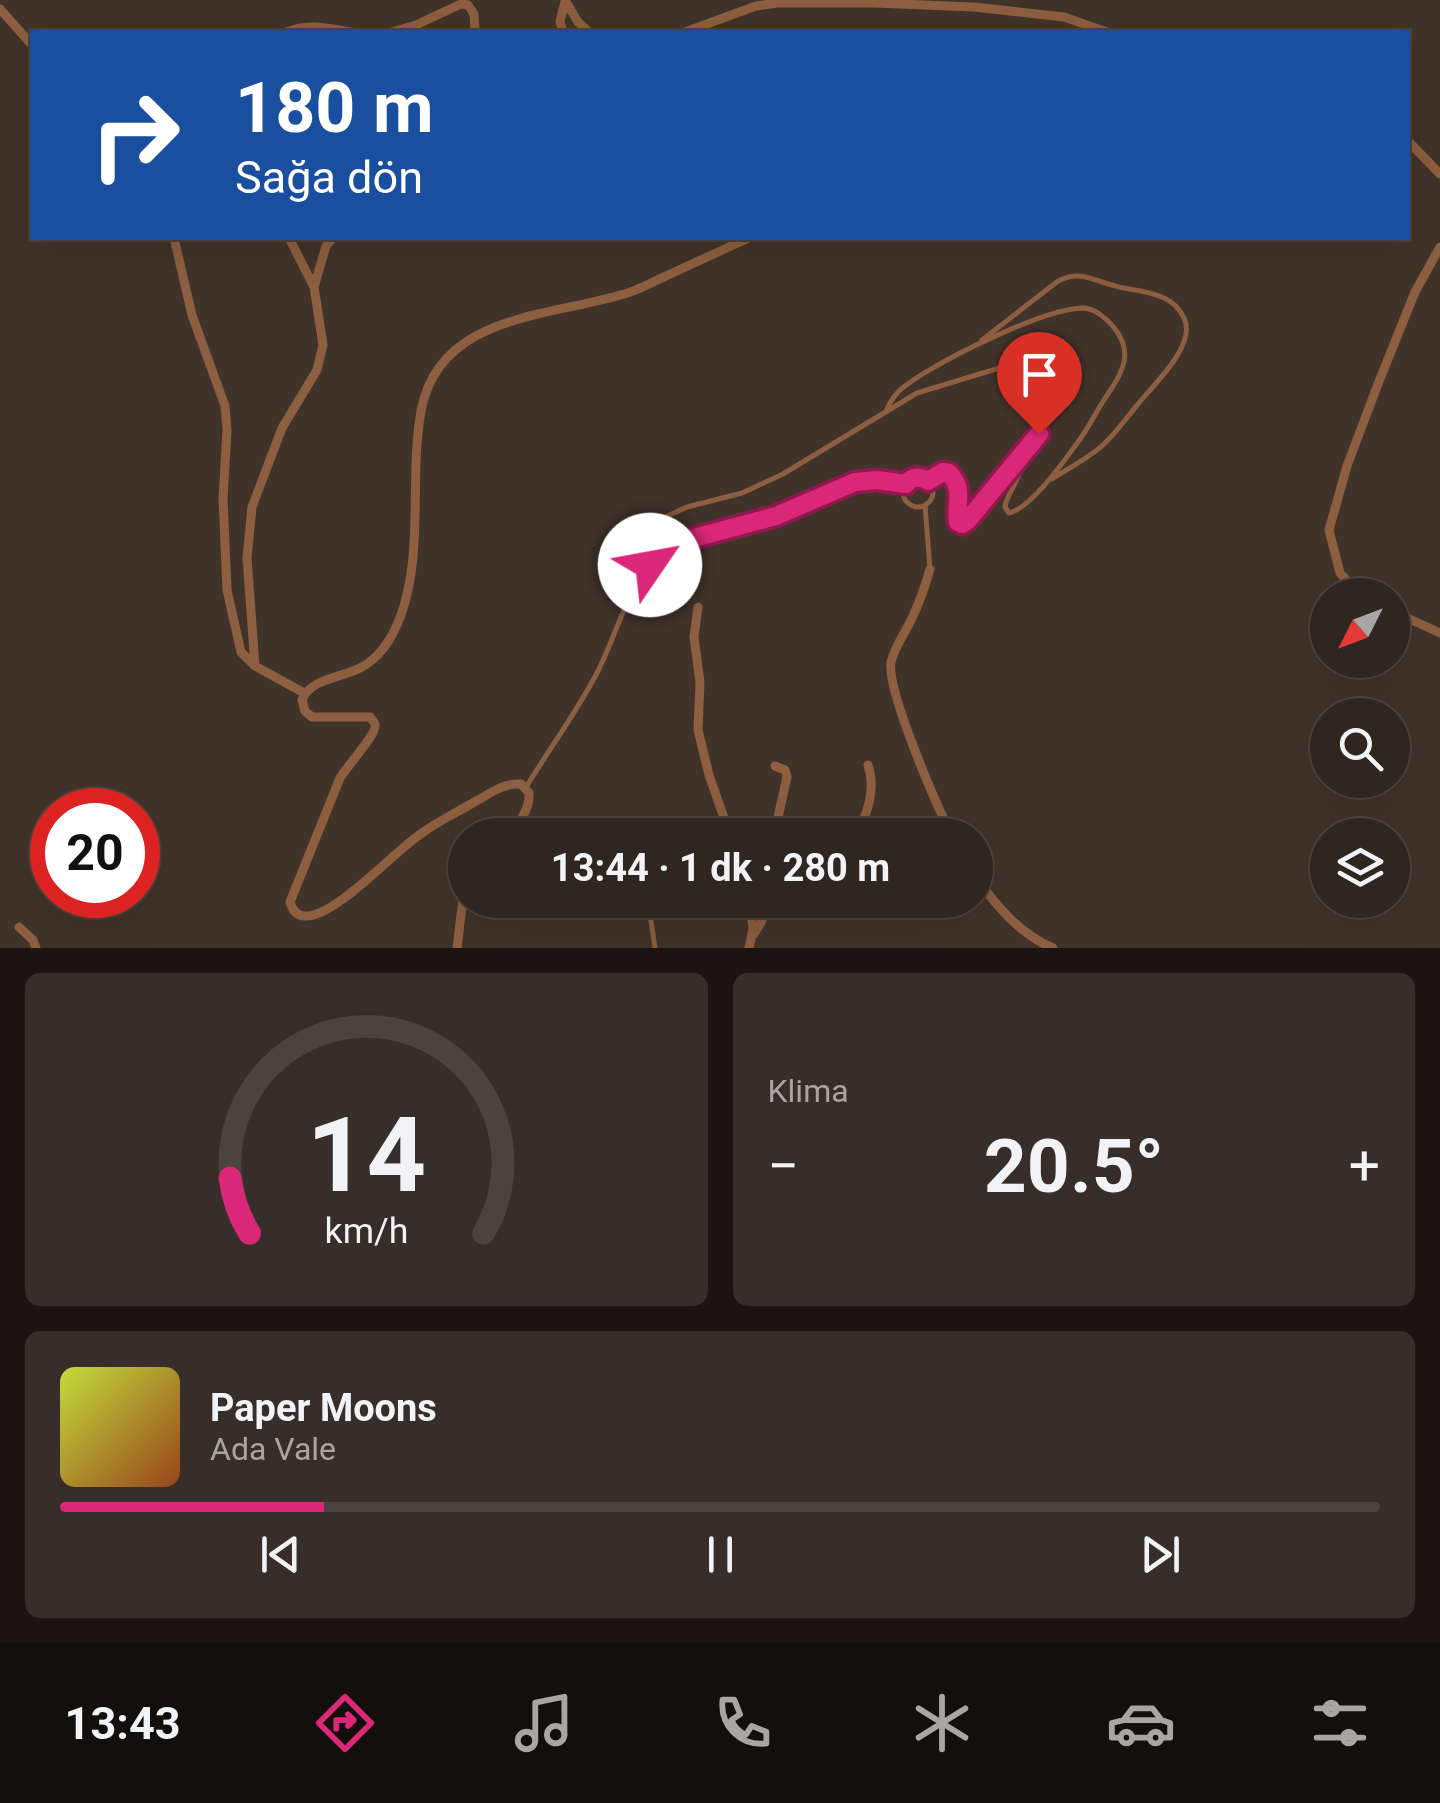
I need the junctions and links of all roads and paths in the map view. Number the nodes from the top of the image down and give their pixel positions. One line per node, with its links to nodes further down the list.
1 (565, 0): 8 (street); 9 (street)
2 (758, 3): 10 (street); 11 (street)
3 (0, 9): 12 (street)
4 (290, 30): 5 (street)
5 (341, 30)
6 (399, 30): 7 (street)
7 (475, 30)
8 (562, 30)
9 (588, 30)
10 (690, 30)
11 (1101, 30)
12 (30, 43)
13 (1410, 142): 14 (street)
14 (1440, 174)
15 (175, 240): 34 (street)
16 (291, 240): 20 (street)
17 (331, 240): 20 (street)
18 (746, 240): 35 (street)
19 (1440, 247): 30 (street)
20 (314, 287): 34 (street)
21 (976, 345): 22 (lane); 25 (lane); 25 (lane)
22 (885, 412): 23 (lane); 28 (lane)
23 (1024, 452): 24 (lane); 25 (lane)
24 (928, 481): 26 (lane); 27 (lane)
25 (1046, 482)
26 (906, 484): 27 (lane); 28 (lane)
27 (926, 505): 29 (lane)
28 (650, 565): 38 (lane)
29 (930, 570): 43 (street)
30 (1345, 578)
31 (698, 607): 40 (street)
32 (1410, 619): 33 (street)
33 (1440, 633)
34 (255, 666): 35 (street)
35 (304, 693): 38 (street)
36 (868, 765): 42 (street)
37 (774, 766): 41 (street)
38 (526, 787): 39 (street)
39 (522, 818)
40 (724, 818)
41 (778, 818)
42 (863, 818)
43 (944, 818)
44 (993, 898): 55 (street)
45 (461, 918): 52 (street)
46 (651, 918): 53 (lane)
47 (750, 918): 50 (street)
48 (763, 918): 50 (street)
49 (18, 927): 51 (street)
50 (752, 936): 54 (street)
51 (36, 948)
52 (457, 948)
53 (655, 948)
54 (749, 948)
55 (1053, 948)

